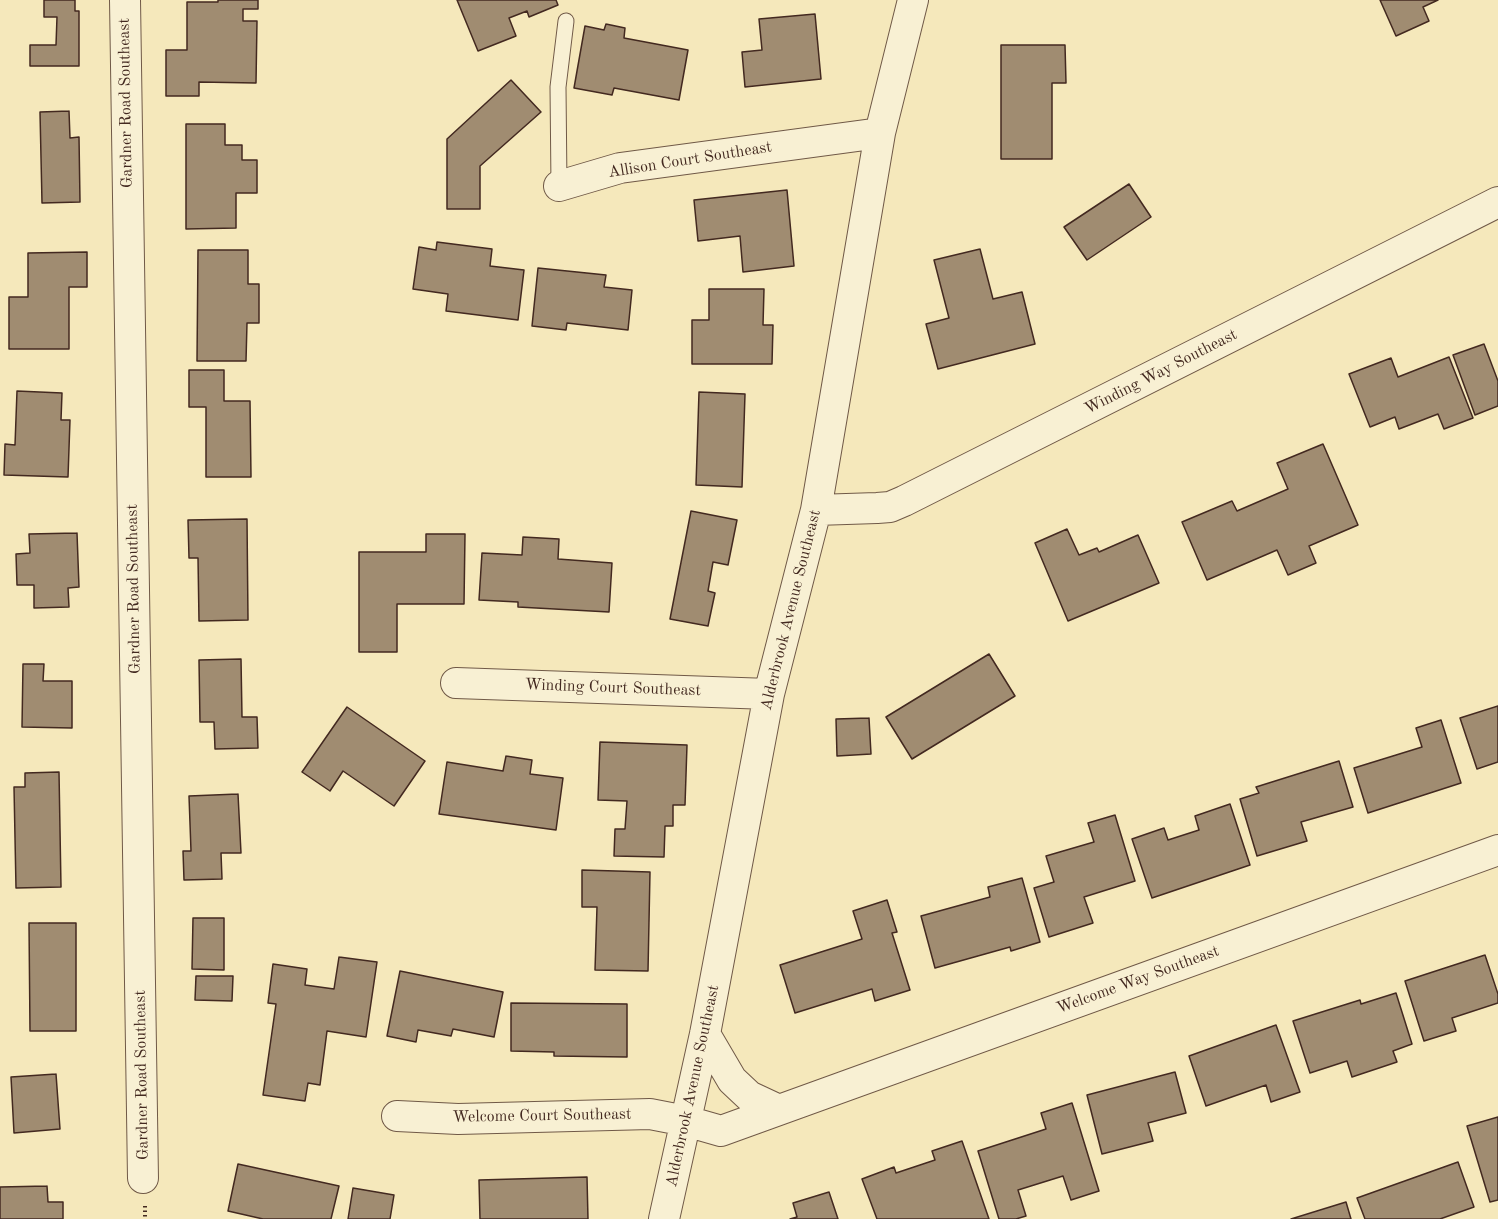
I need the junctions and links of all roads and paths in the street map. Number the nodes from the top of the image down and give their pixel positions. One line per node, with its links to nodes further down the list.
1 (125, 0): 15 (street, Gardner Road Southeast)
2 (913, 0): 4 (street, Alderbrook Avenue Southeast)
3 (566, 21): 5 (lane, Allison Court Southeast)
4 (880, 133): 5 (street, Allison Court Southeast); 7 (street, Alderbrook Avenue Southeast)
5 (559, 186)
6 (1498, 202): 7 (street, Winding Way Southeast)
7 (816, 510): 9 (street, Alderbrook Avenue Southeast)
8 (456, 683): 9 (street, Winding Court Southeast)
9 (770, 694): 11 (street, Alderbrook Avenue Southeast)
10 (1498, 850): 12 (street, Welcome Way Southeast)
11 (705, 1034): 12 (street); 14 (street, Alderbrook Avenue Southeast)
12 (779, 1110): 14 (street, Welcome Way Southeast)
13 (397, 1116): 14 (street, Welcome Court Southeast)
14 (686, 1120): 16 (street, Alderbrook Avenue Southeast)
15 (143, 1178)
16 (664, 1219)

